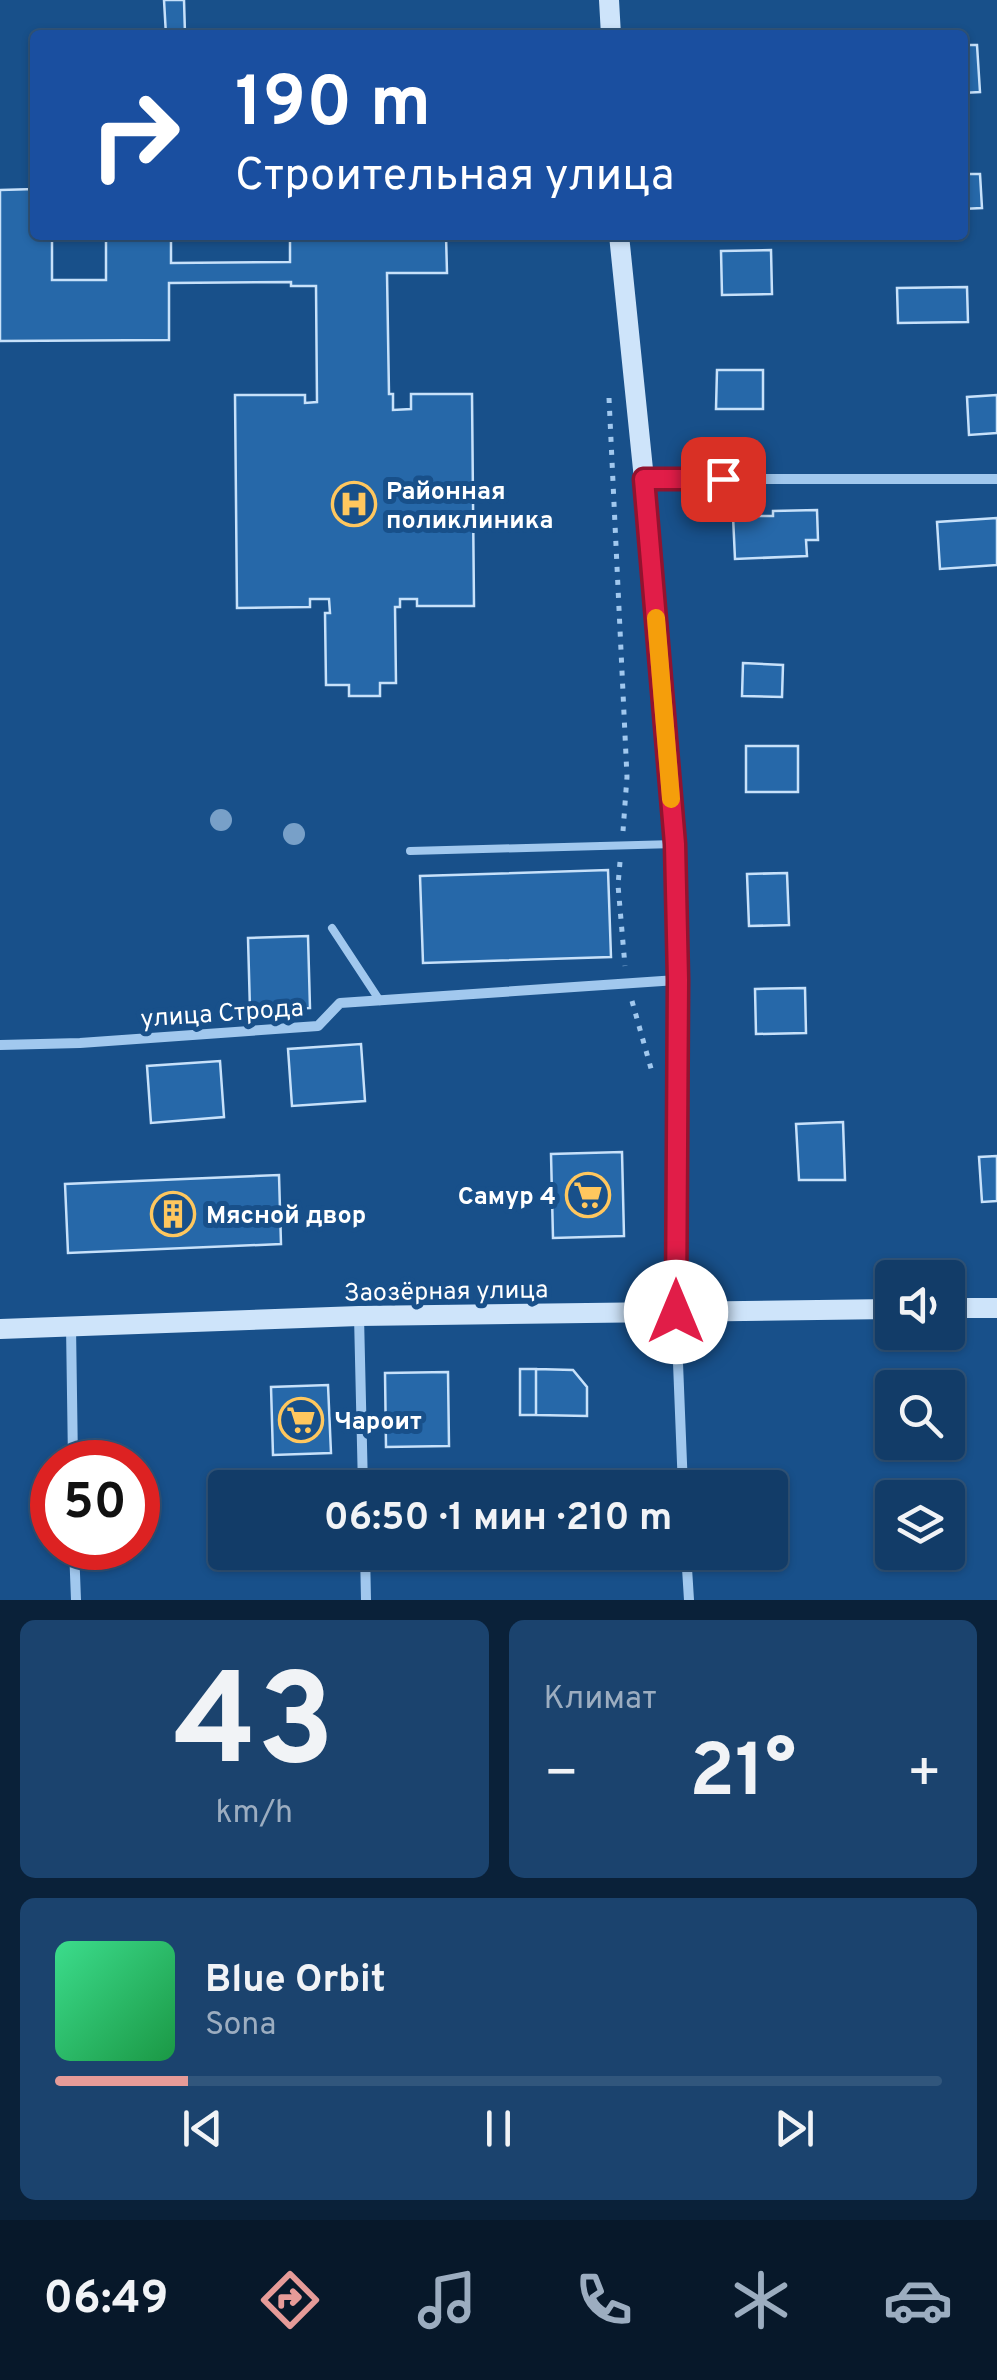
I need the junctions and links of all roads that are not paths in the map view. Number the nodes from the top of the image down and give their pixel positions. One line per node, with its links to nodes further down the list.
1 (609, 0): 2 (main road)
2 (611, 30)
3 (620, 240): 4 (main road)
4 (644, 479): 5 (street); 6 (main road)
5 (997, 479)
6 (675, 844): 7 (lane); 9 (main road)
7 (410, 851)
8 (332, 928): 10 (lane)
9 (678, 980): 10 (street, улица Строда); 15 (main road)
10 (380, 1001): 11 (street, улица Строда)
11 (0, 1045)
12 (965, 1308): 13 (main road)
13 (997, 1308)
14 (875, 1309): 15 (main road, Заозёрная улица)
15 (676, 1312): 16 (main road, Заозёрная улица); 21 (street)
16 (358, 1316): 17 (main road, Заозёрная улица); 20 (street)
17 (71, 1326): 18 (main road, Заозёрная улица); 19 (street)
18 (0, 1329)
19 (73, 1440)
20 (362, 1470)
21 (682, 1470)
22 (75, 1570): 25 (street)
23 (365, 1570): 26 (street)
24 (687, 1570): 27 (street)
25 (76, 1600)
26 (366, 1600)
27 (689, 1600)

